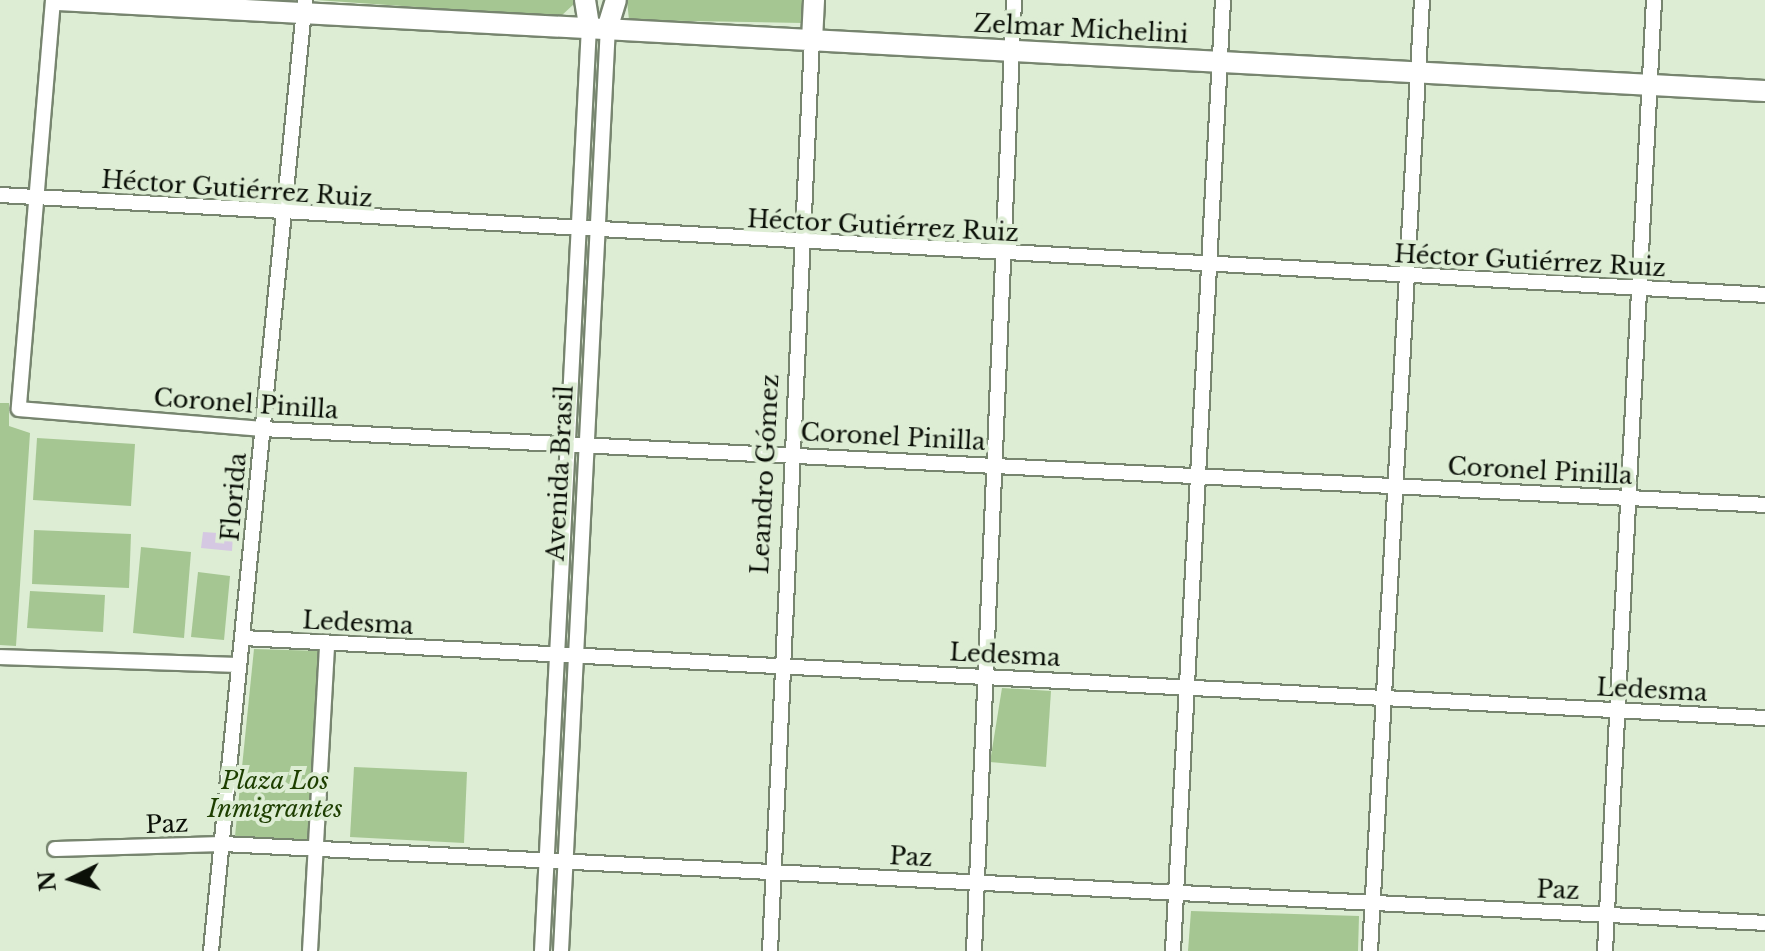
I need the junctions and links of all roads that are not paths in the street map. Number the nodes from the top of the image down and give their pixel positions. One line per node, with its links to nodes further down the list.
1 (55, 0): 9 (street, Zelmar Michelini); 18 (street)
2 (585, 0): 10 (street, Avenida Brasil)
3 (616, 0): 10 (street, Avenida Brasil)
4 (814, 0): 11 (street, Leandro Gómez)
5 (1014, 0): 12 (street)
6 (1223, 0): 13 (street)
7 (1422, 0): 14 (street)
8 (1654, 0): 15 (street)
9 (305, 7): 10 (street, Zelmar Michelini); 19 (street, Florida)
10 (599, 25): 11 (street, Zelmar Michelini); 20 (street, Avenida Brasil); 21 (street, Avenida Brasil)
11 (812, 40): 12 (street, Zelmar Michelini); 22 (street, Leandro Gómez)
12 (1013, 51): 13 (street, Zelmar Michelini); 23 (street)
13 (1218, 64): 14 (street, Zelmar Michelini); 24 (street)
14 (1416, 73): 15 (street, Zelmar Michelini); 25 (street)
15 (1651, 82): 16 (street, Zelmar Michelini); 26 (street)
16 (1765, 91)
17 (0, 195): 18 (street, Héctor Gutiérrez Ruiz)
18 (35, 197): 19 (street, Héctor Gutiérrez Ruiz); 28 (street, Coronel Pinilla)
19 (282, 216): 20 (street, Héctor Gutiérrez Ruiz); 28 (street, Florida)
20 (577, 232): 21 (street, Héctor Gutiérrez Ruiz); 29 (street, Avenida Brasil)
21 (598, 233): 22 (street, Héctor Gutiérrez Ruiz); 30 (street, Avenida Brasil)
22 (802, 243): 23 (street, Héctor Gutiérrez Ruiz); 31 (street, Leandro Gómez)
23 (1005, 254): 24 (street, Héctor Gutiérrez Ruiz); 32 (street)
24 (1208, 266): 25 (street, Héctor Gutiérrez Ruiz); 33 (street)
25 (1406, 277): 26 (street, Héctor Gutiérrez Ruiz); 34 (street)
26 (1640, 289): 27 (street, Héctor Gutiérrez Ruiz); 35 (street)
27 (1765, 295)
28 (262, 429): 29 (street, Coronel Pinilla); 37 (street, Florida)
29 (566, 444): 30 (street, Coronel Pinilla); 39 (street, Avenida Brasil)
30 (587, 444): 31 (street, Coronel Pinilla); 40 (street, Avenida Brasil)
31 (792, 454): 32 (street, Coronel Pinilla); 42 (street, Leandro Gómez)
32 (996, 464): 33 (street, Coronel Pinilla); 44 (street)
33 (1198, 474): 34 (street, Coronel Pinilla); 45 (street)
34 (1395, 486): 35 (street, Coronel Pinilla); 46 (street)
35 (1630, 498): 36 (street, Coronel Pinilla); 47 (street)
36 (1765, 505)
37 (243, 638): 38 (street, Ledesma); 43 (street, Florida)
38 (327, 644): 39 (street, Ledesma); 51 (street)
39 (555, 653): 40 (street, Ledesma); 52 (street, Avenida Brasil)
40 (576, 654): 42 (street, Ledesma); 53 (street, Avenida Brasil)
41 (0, 657): 43 (street)
42 (781, 664): 44 (street, Ledesma); 54 (street, Leandro Gómez)
43 (239, 665): 49 (street, Florida)
44 (986, 676): 45 (street, Ledesma); 55 (street)
45 (1186, 686): 46 (street, Ledesma); 56 (street)
46 (1382, 698): 47 (street, Ledesma); 57 (street)
47 (1617, 710): 48 (street, Ledesma); 58 (street)
48 (1765, 718)
49 (223, 844): 50 (street, Paz); 51 (street, Paz); 60 (street, Florida)
50 (55, 849)
51 (316, 850): 52 (street, Paz); 61 (street)
52 (546, 862): 53 (street, Paz); 62 (street, Avenida Brasil)
53 (566, 863): 54 (street, Paz); 63 (street, Avenida Brasil)
54 (773, 871): 55 (street, Paz); 64 (street, Leandro Gómez)
55 (977, 882): 56 (street, Paz); 65 (street)
56 (1176, 896): 57 (street, Paz); 66 (street)
57 (1373, 905): 58 (street, Paz); 67 (street)
58 (1607, 914): 59 (street, Paz); 68 (street)
59 (1765, 923)
60 (211, 951)
61 (310, 951)
62 (542, 951)
63 (561, 951)
64 (770, 951)
65 (974, 951)
66 (1173, 951)
67 (1370, 951)
68 (1605, 951)

